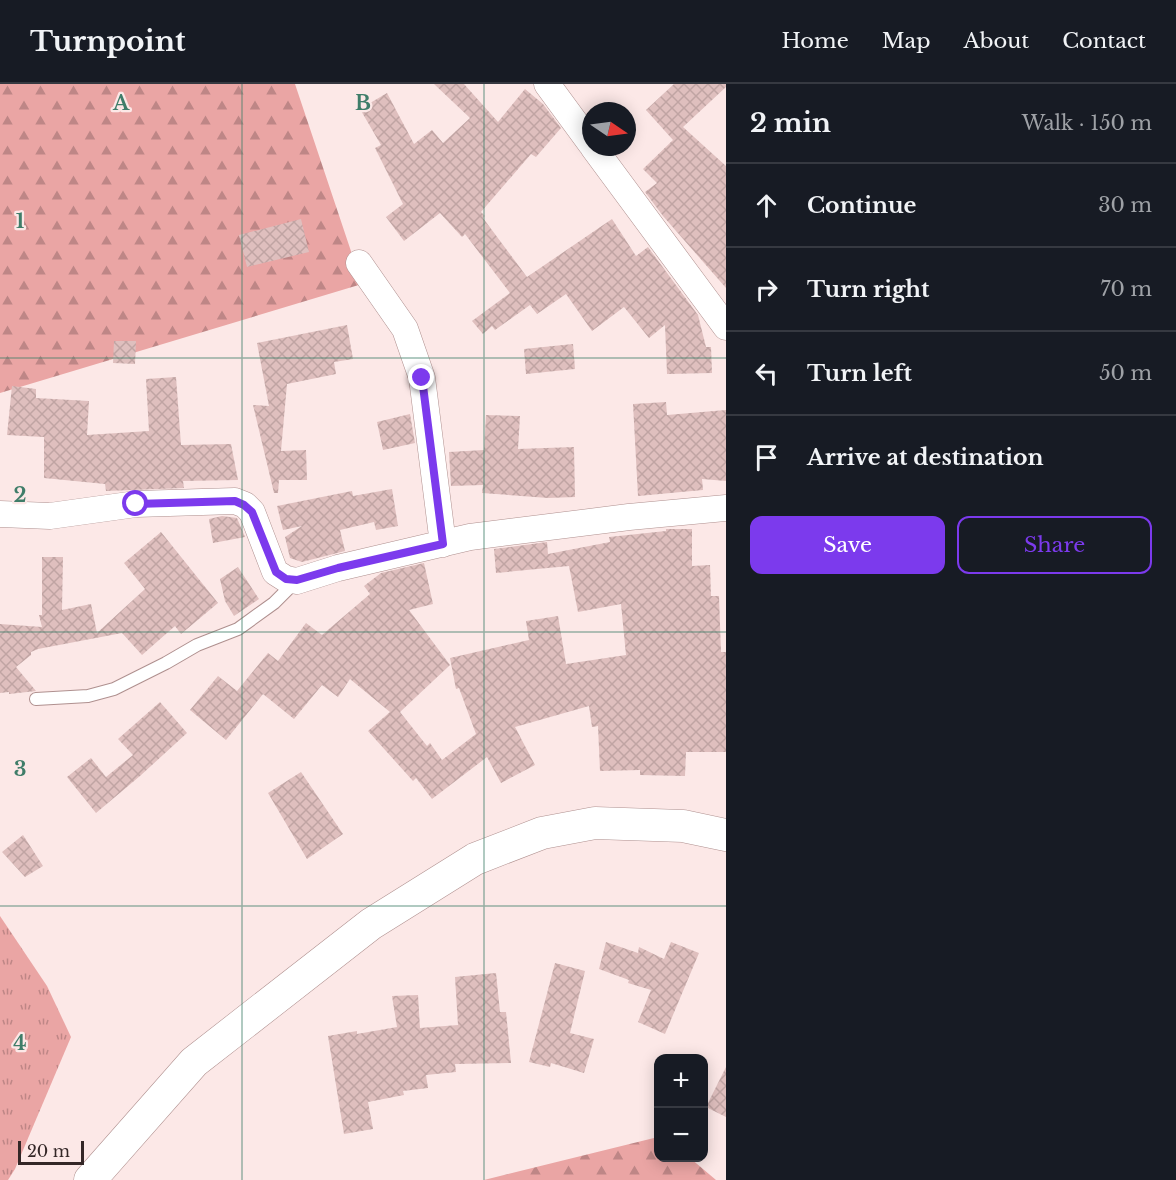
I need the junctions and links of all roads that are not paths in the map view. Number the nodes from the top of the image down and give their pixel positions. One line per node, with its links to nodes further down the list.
1 (547, 84): 2 (street)
2 (582, 132)
3 (599, 156): 5 (street)
4 (359, 263): 8 (street)
5 (726, 327)
6 (726, 508): 8 (street)
7 (0, 514): 9 (street)
8 (443, 544): 9 (street)
9 (297, 580): 10 (lane)
10 (36, 699)
11 (726, 835): 12 (street)
12 (90, 1180)

